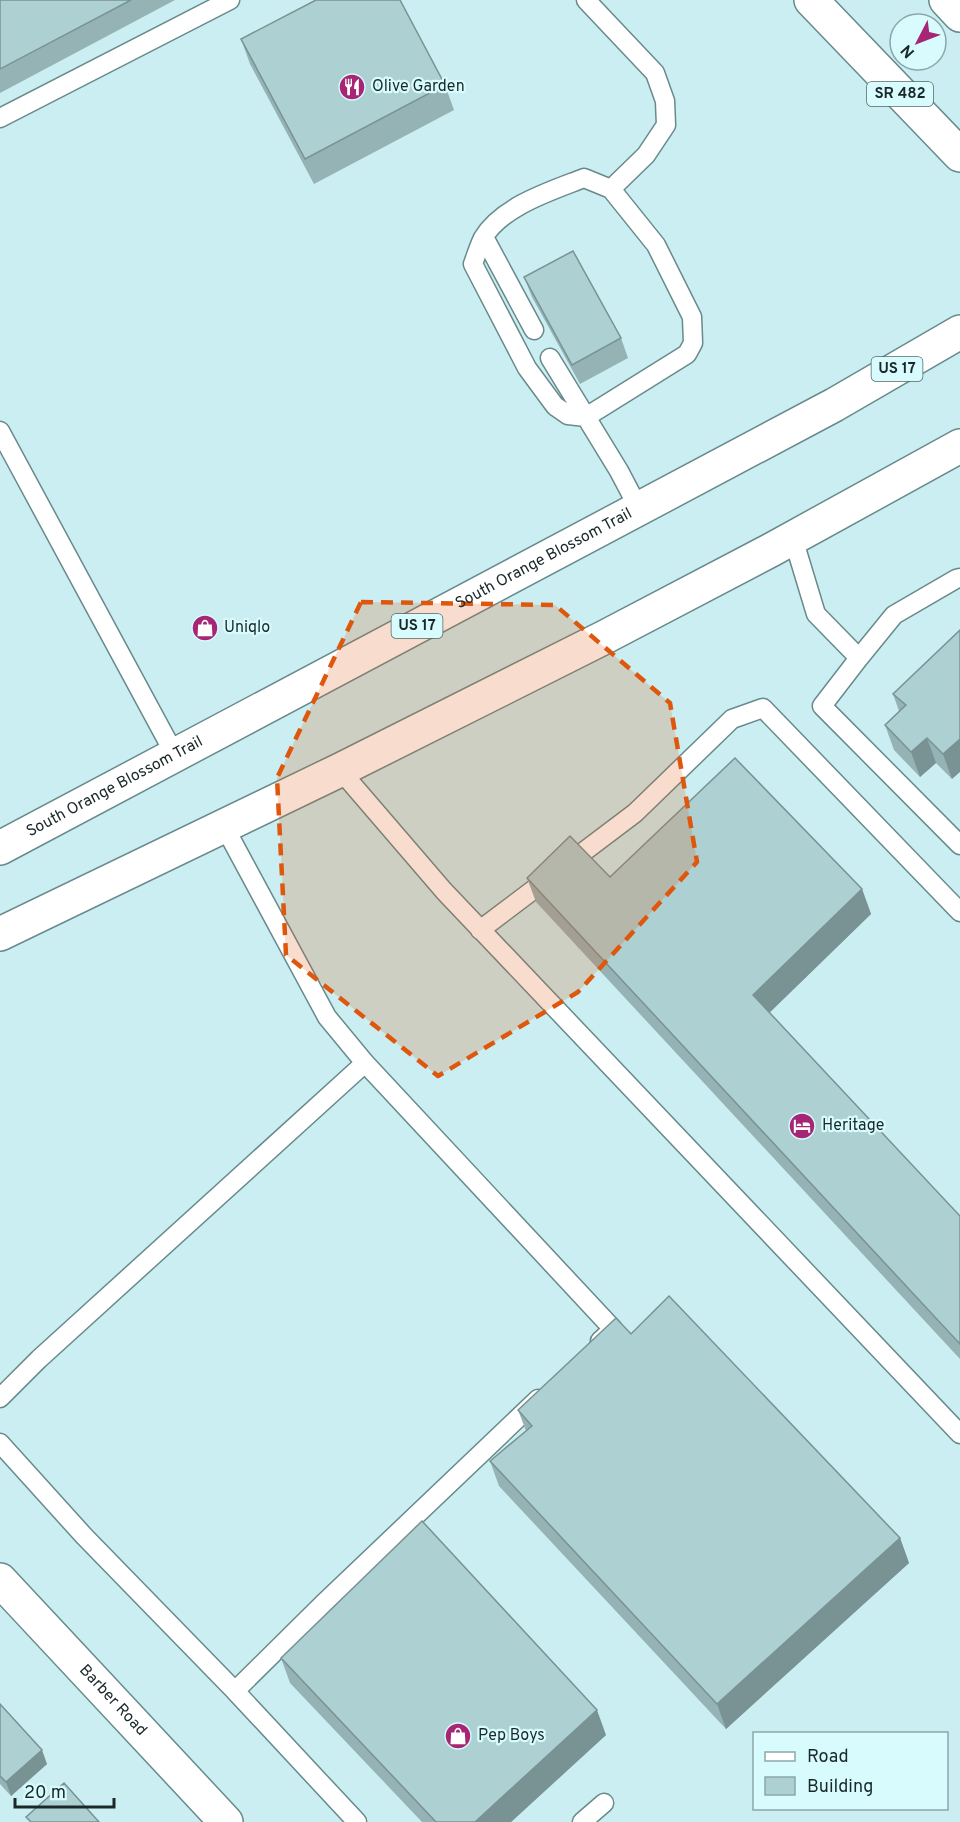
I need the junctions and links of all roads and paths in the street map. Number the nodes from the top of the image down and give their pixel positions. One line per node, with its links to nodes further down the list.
1 (230, 0): 6 (lane)
2 (586, 0): 8 (lane)
3 (811, 0): 7 (main road, SR 482)
4 (946, 0): 5 (main road)
5 (960, 15)
6 (0, 118)
7 (960, 155)
8 (611, 189): 9 (lane); 13 (lane)
9 (484, 237): 10 (lane); 13 (lane)
10 (534, 330)
11 (960, 332): 16 (main road, South Orange Blossom Trail / US 17)
12 (550, 358): 13 (lane)
13 (586, 417): 16 (lane)
14 (0, 431): 20 (lane)
15 (960, 446): 17 (main road)
16 (639, 509): 20 (main road, South Orange Blossom Trail / US 17)
17 (794, 538): 19 (lane); 21 (main road)
18 (960, 578): 19 (lane)
19 (859, 658): 23 (lane)
20 (175, 755): 24 (main road, South Orange Blossom Trail / US 17)
21 (340, 770): 22 (main road); 26 (lane)
22 (224, 826): 27 (main road); 28 (lane)
23 (960, 844)
24 (0, 848)
25 (960, 912): 26 (lane)
26 (480, 930): 32 (lane)
27 (0, 934)
28 (365, 1063): 29 (lane); 31 (lane)
29 (588, 1353)
30 (554, 1384): 35 (lane)
31 (0, 1398)
32 (960, 1434)
33 (0, 1443): 35 (lane)
34 (0, 1580): 37 (main road, Barber Road)
35 (236, 1691): 38 (lane)
36 (604, 1803): 39 (lane)
37 (226, 1822)
38 (357, 1822)
39 (582, 1822)

